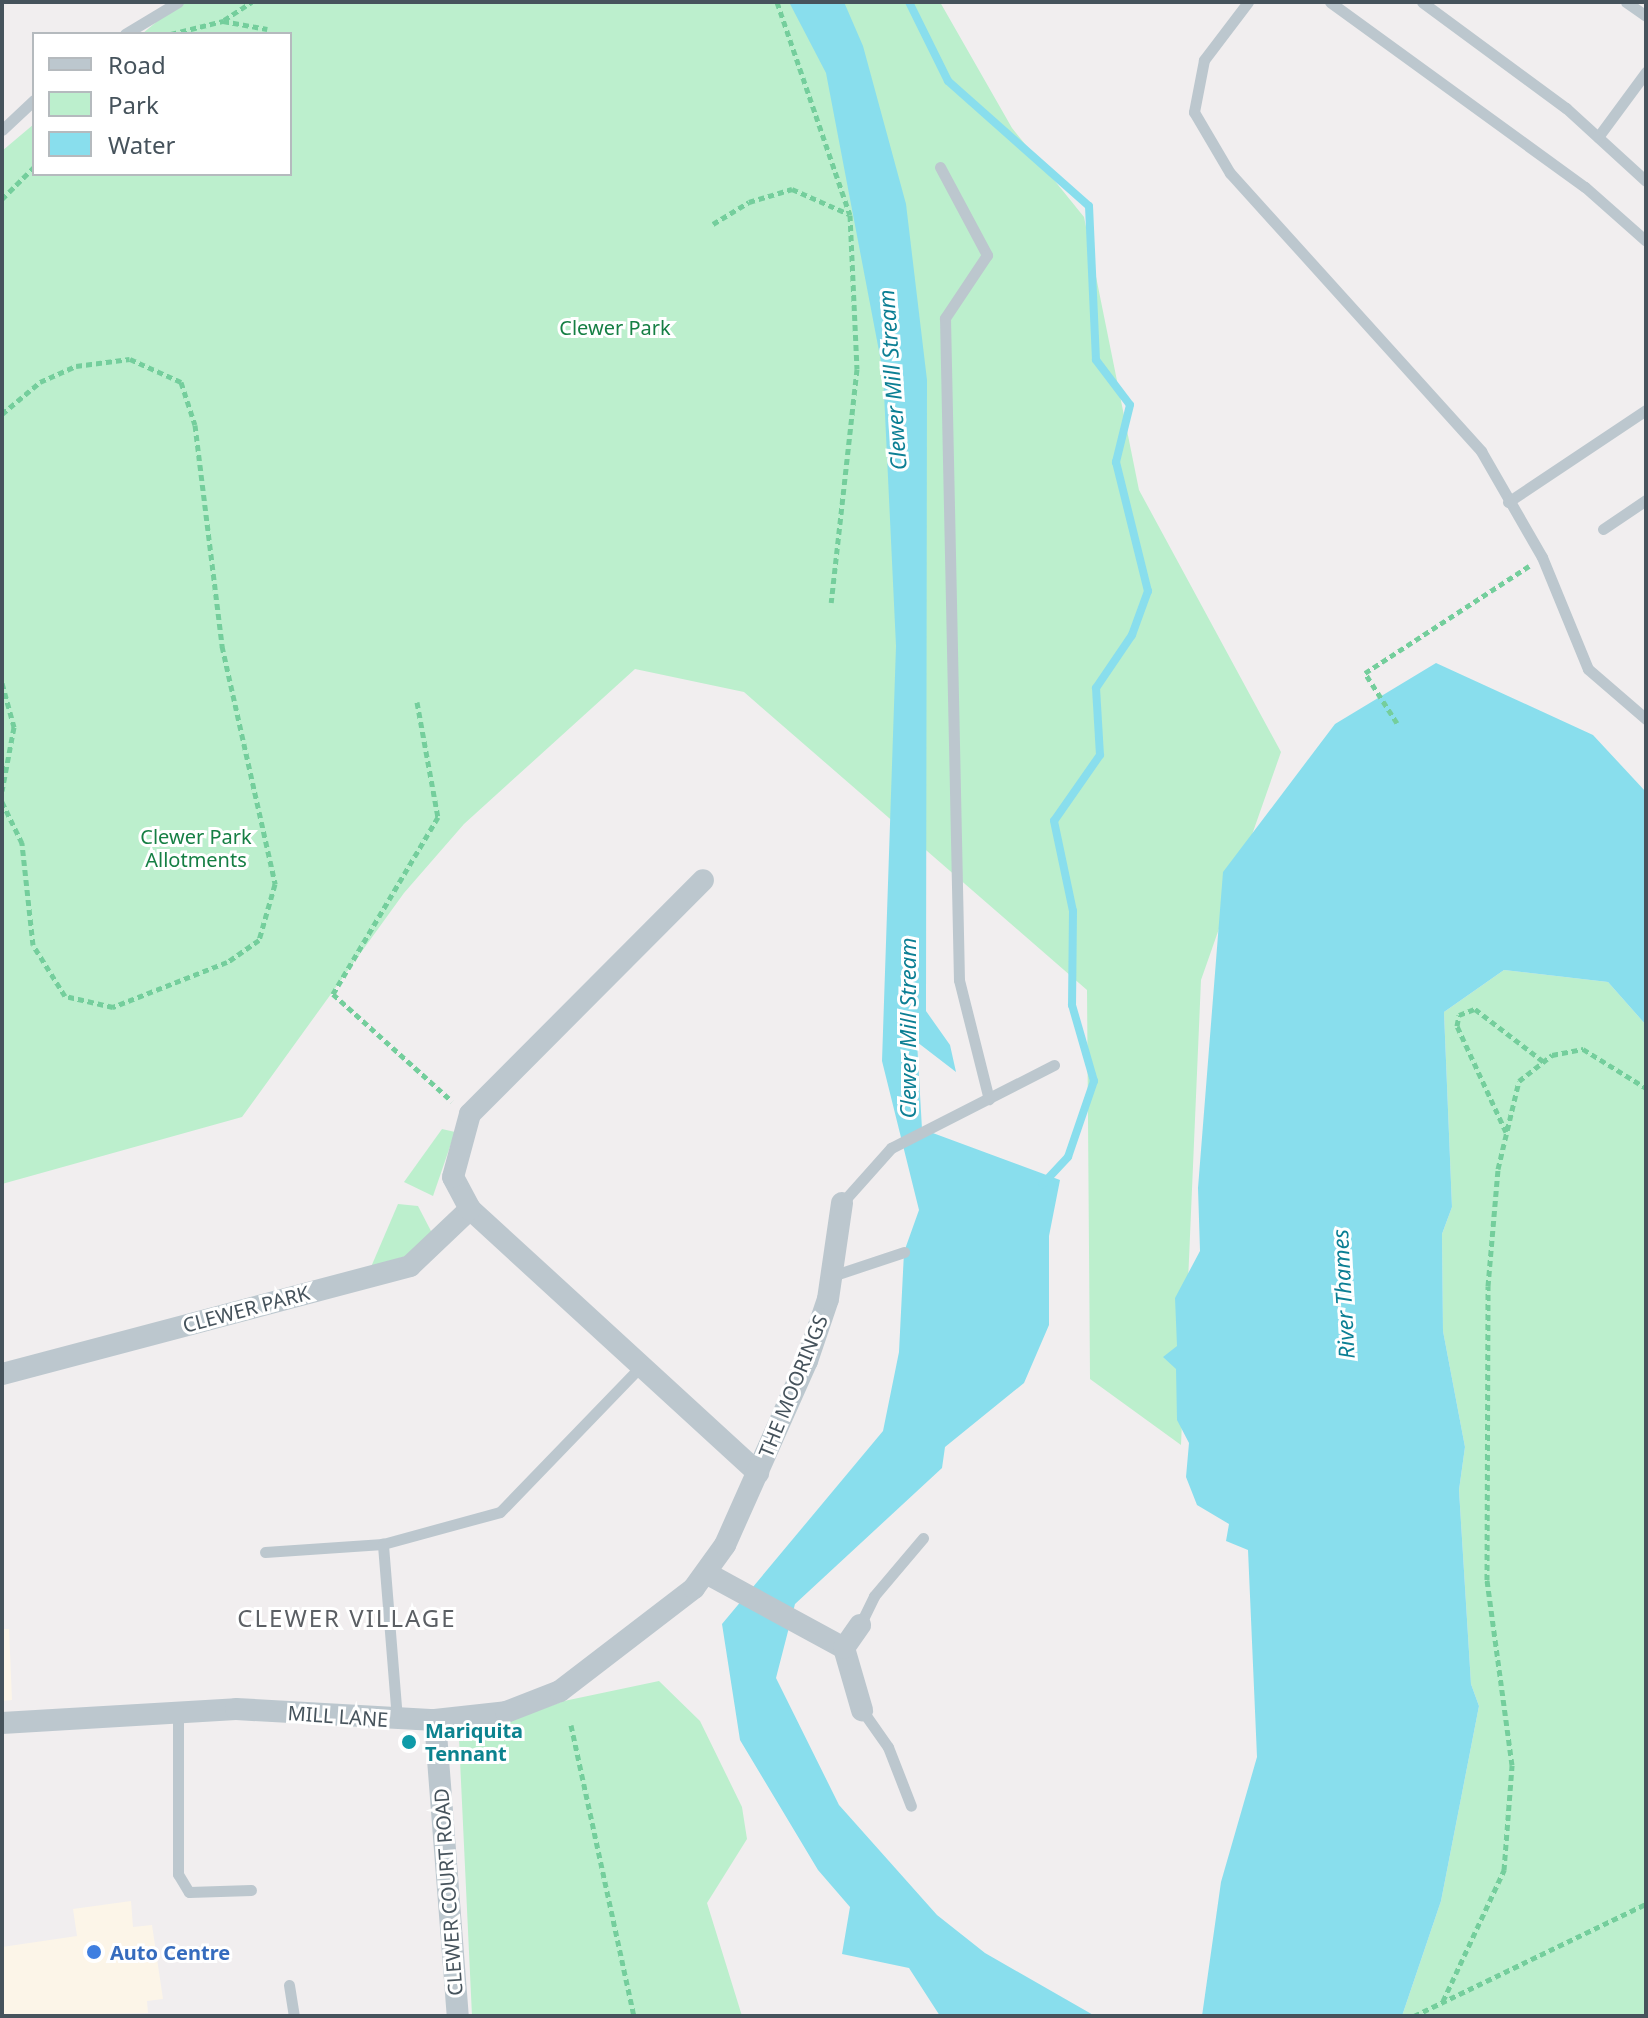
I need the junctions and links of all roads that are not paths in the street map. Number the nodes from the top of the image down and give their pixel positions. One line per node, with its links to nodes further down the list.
1 (178, 2): 7 (lane)
2 (1248, 2): 17 (lane)
3 (1330, 2): 14 (lane)
4 (1422, 2): 11 (lane)
5 (1626, 2): 6 (lane)
6 (1646, 16)
7 (128, 32)
8 (1646, 72): 11 (lane)
9 (32, 102): 10 (lane)
10 (2, 130)
11 (1598, 137): 13 (lane)
12 (940, 167): 22 (lane)
13 (1646, 181)
14 (1646, 241)
15 (1646, 410): 17 (lane)
16 (1646, 500): 18 (lane)
17 (1508, 502): 19 (lane)
18 (1603, 529)
19 (1646, 719)
20 (703, 880): 24 (street)
21 (1054, 1065): 22 (lane)
22 (989, 1099): 23 (lane)
23 (842, 1203): 26 (street, THE MOORINGS)
24 (470, 1209): 27 (street); 28 (street, CLEWER PARK)
25 (904, 1252): 26 (lane)
26 (832, 1276): 29 (street, THE MOORINGS)
27 (641, 1366): 29 (street); 31 (lane)
28 (2, 1374)
29 (758, 1473): 33 (street, MILL LANE)
30 (923, 1538): 34 (lane)
31 (383, 1544): 32 (lane); 38 (lane)
32 (265, 1552)
33 (708, 1574): 35 (street); 39 (street, MILL LANE)
34 (860, 1625): 35 (street)
35 (844, 1648): 36 (street)
36 (862, 1710): 41 (lane)
37 (178, 1712): 38 (street, MILL LANE); 40 (street, MILL LANE); 42 (lane)
38 (397, 1720): 39 (street, MILL LANE)
39 (435, 1720): 45 (street, CLEWER COURT ROAD)
40 (2, 1723)
41 (911, 1806)
42 (251, 1890)
43 (289, 1985): 44 (lane)
44 (294, 2016)
45 (458, 2016)

